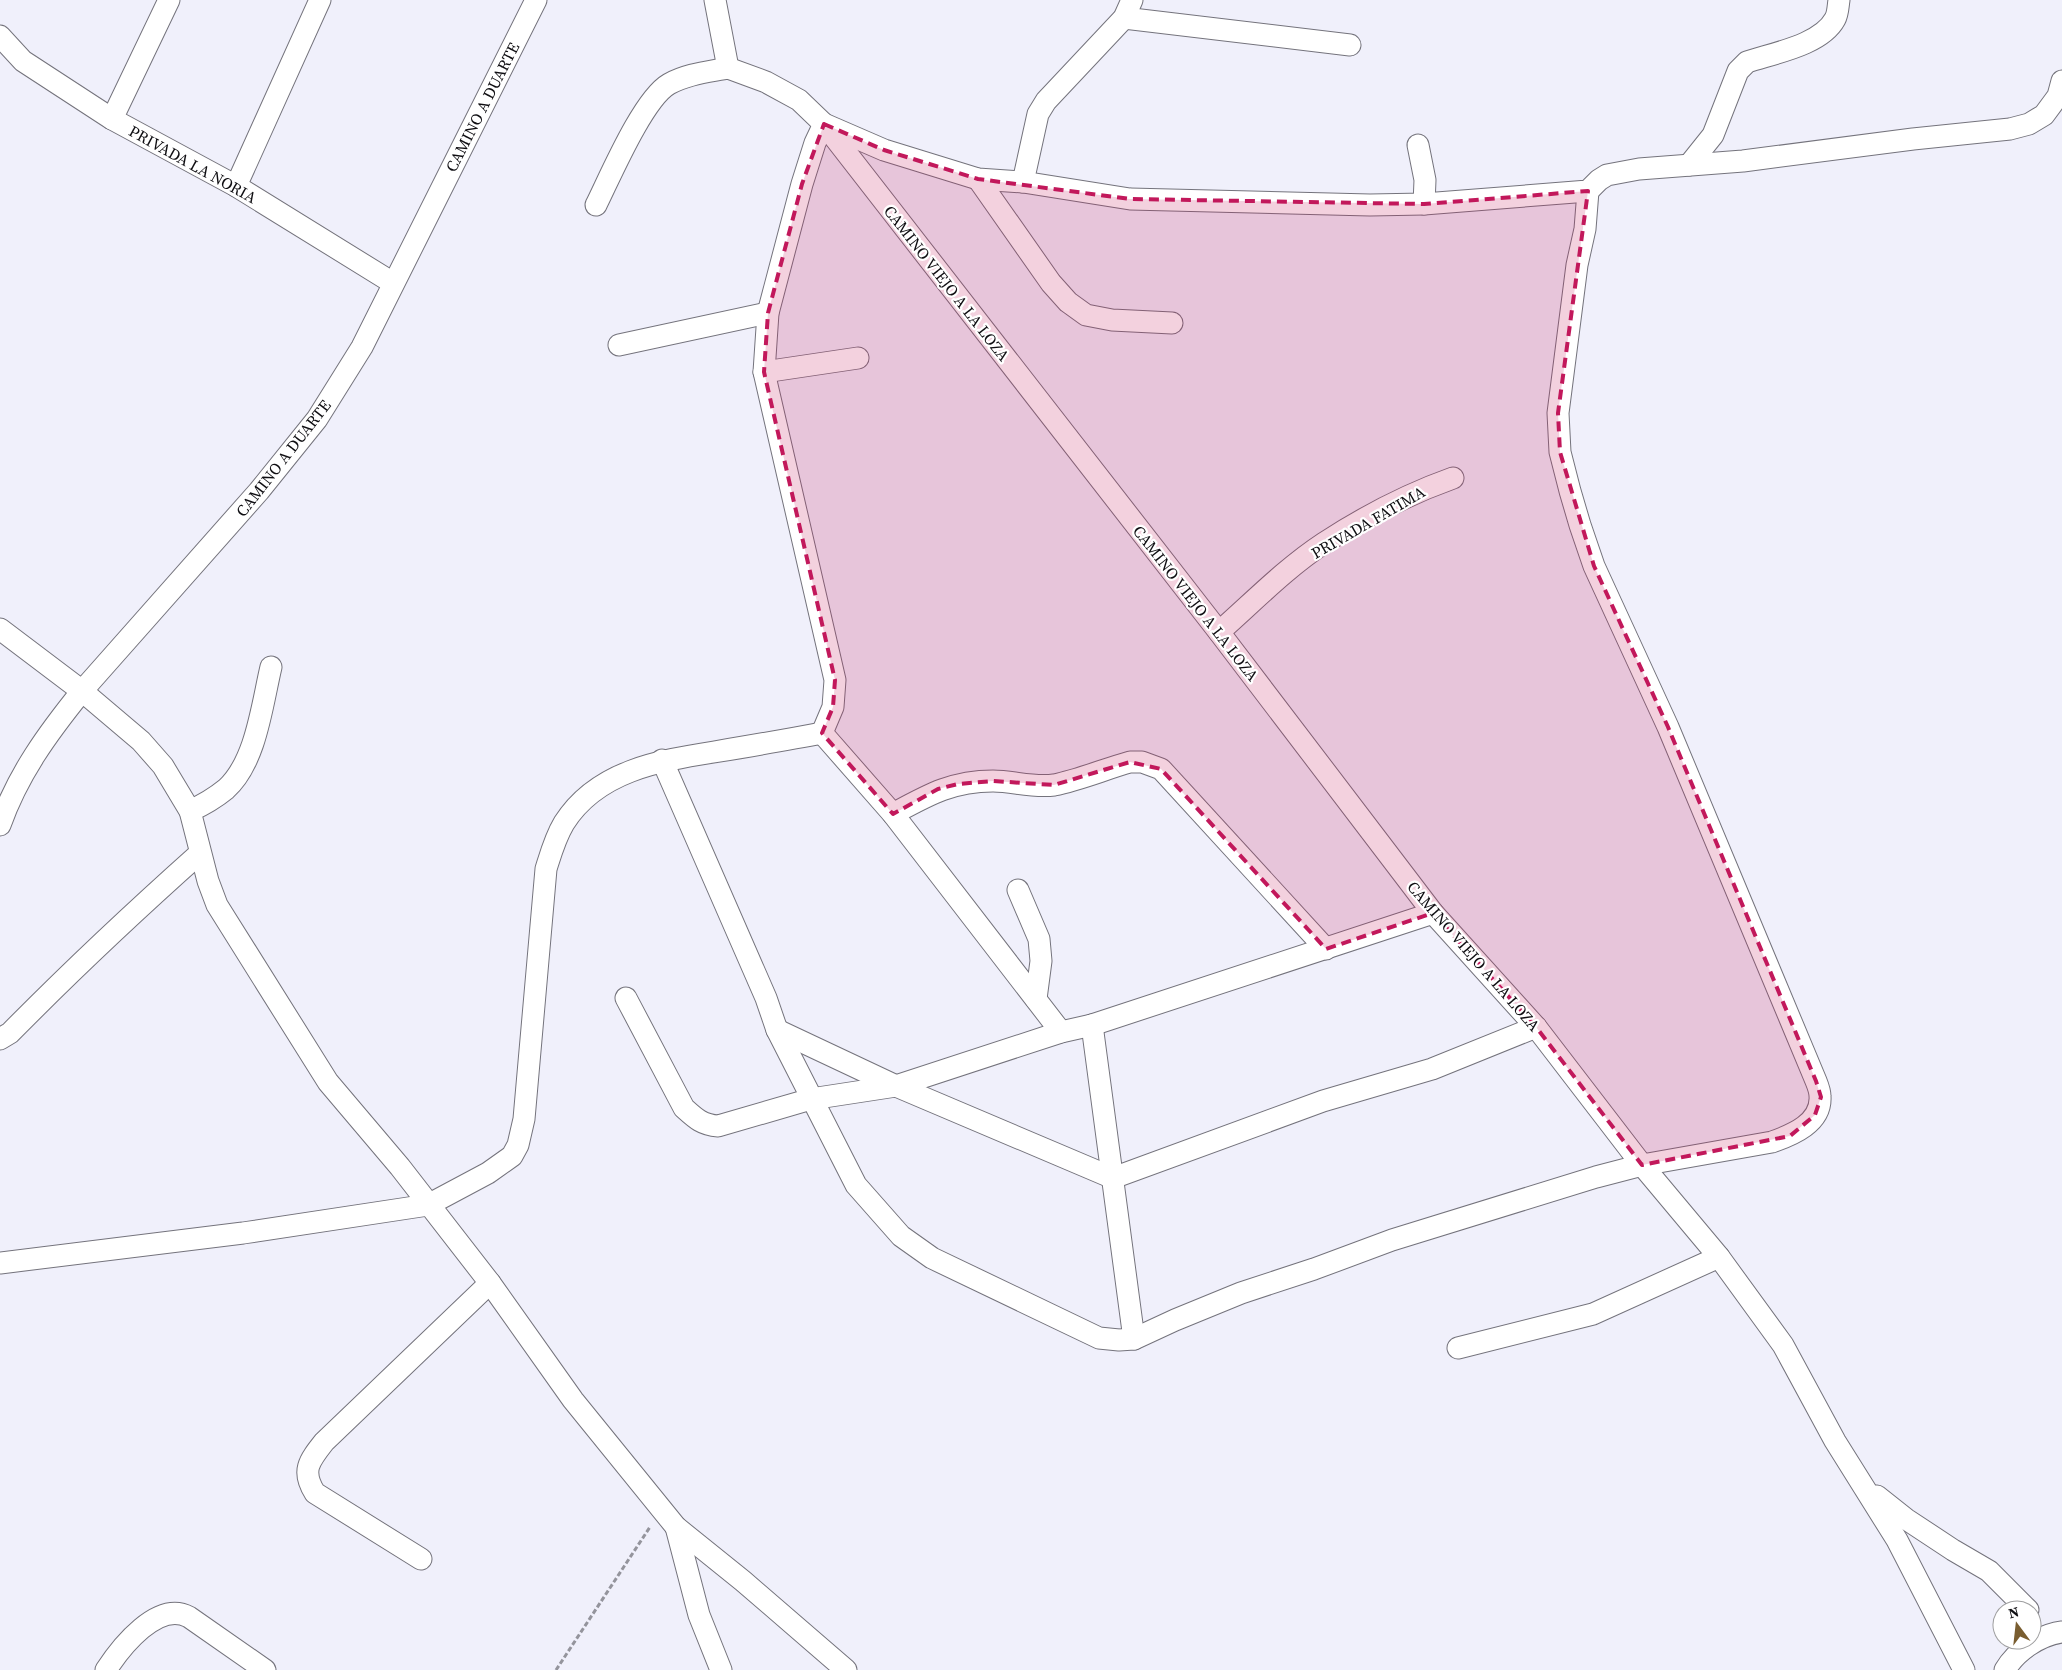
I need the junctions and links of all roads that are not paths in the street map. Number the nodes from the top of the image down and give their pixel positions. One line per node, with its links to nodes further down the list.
1 (169, 0): 11 (street)
2 (320, 0): 17 (street)
3 (536, 0): 21 (street, CAMINO A DUARTE)
4 (715, 0): 9 (street)
5 (1839, 0): 14 (street)
6 (1128, 9): 8 (street); 16 (street)
7 (0, 36): 11 (street, PRIVADA LA NORIA)
8 (1350, 45)
9 (728, 68): 12 (street, CAMINO VIEJO A LA LOZA); 20 (street)
10 (2062, 80): 14 (street)
11 (112, 118): 17 (street, PRIVADA LA NORIA)
12 (824, 124): 15 (street); 22 (street); 29 (street, CAMINO VIEJO A LA LOZA)
13 (1418, 145): 19 (street)
14 (1689, 164): 18 (street)
15 (978, 179): 16 (street); 23 (street)
16 (1023, 182): 19 (street)
17 (236, 186): 21 (street, PRIVADA LA NORIA)
18 (1588, 191): 19 (street); 51 (street)
19 (1424, 204)
20 (596, 205)
21 (393, 283): 31 (street, CAMINO A DUARTE)
22 (768, 313): 24 (street); 26 (street)
23 (1172, 323)
24 (620, 345)
25 (858, 358): 26 (street)
26 (764, 372): 32 (street)
27 (1453, 478): 29 (street, PRIVADA FATIMA)
28 (0, 629): 31 (street)
29 (1219, 632): 40 (street, CAMINO VIEJO A LA LOZA)
30 (271, 667): 35 (street)
31 (82, 691): 34 (street, CAMINO A DUARTE); 35 (street)
32 (822, 734): 33 (street); 36 (street)
33 (662, 760): 46 (street); 53 (street)
34 (4, 802): 37 (street, CAMINO A DUARTE)
35 (190, 811): 38 (street)
36 (893, 814): 41 (street); 43 (street)
37 (0, 824)
38 (200, 853): 48 (street); 53 (street)
39 (1018, 890): 43 (street)
40 (1432, 913): 41 (street); 45 (street, CAMINO VIEJO A LA LOZA)
41 (1326, 949): 44 (street)
42 (626, 998): 50 (street)
43 (1036, 999): 47 (street)
44 (1092, 1025): 47 (street); 52 (street)
45 (1536, 1027): 51 (street, CAMINO VIEJO A LA LOZA); 52 (street)
46 (777, 1030): 49 (street); 50 (street)
47 (1061, 1032): 49 (street)
48 (0, 1040)
49 (896, 1086): 50 (street); 52 (street)
50 (811, 1099): 57 (street)
51 (1642, 1165): 54 (street, CAMINO VIEJO A LA LOZA); 57 (street)
52 (1112, 1178): 57 (street)
53 (428, 1204): 55 (street); 56 (street)
54 (1719, 1257): 58 (street); 59 (street, CAMINO VIEJO A LA LOZA)
55 (0, 1264)
56 (490, 1283): 60 (street); 61 (street)
57 (1134, 1339)
58 (1458, 1348)
59 (1867, 1488): 62 (street); 69 (street, CAMINO VIEJO A LA LOZA)
60 (676, 1528): 67 (street); 68 (street)
61 (421, 1558)
62 (2018, 1600)
63 (2042, 1622): 64 (street)
64 (2057, 1633): 70 (street)
65 (106, 1670): 66 (street)
66 (264, 1670)
67 (721, 1670)
68 (846, 1670)
69 (1964, 1670)
70 (2005, 1670)

